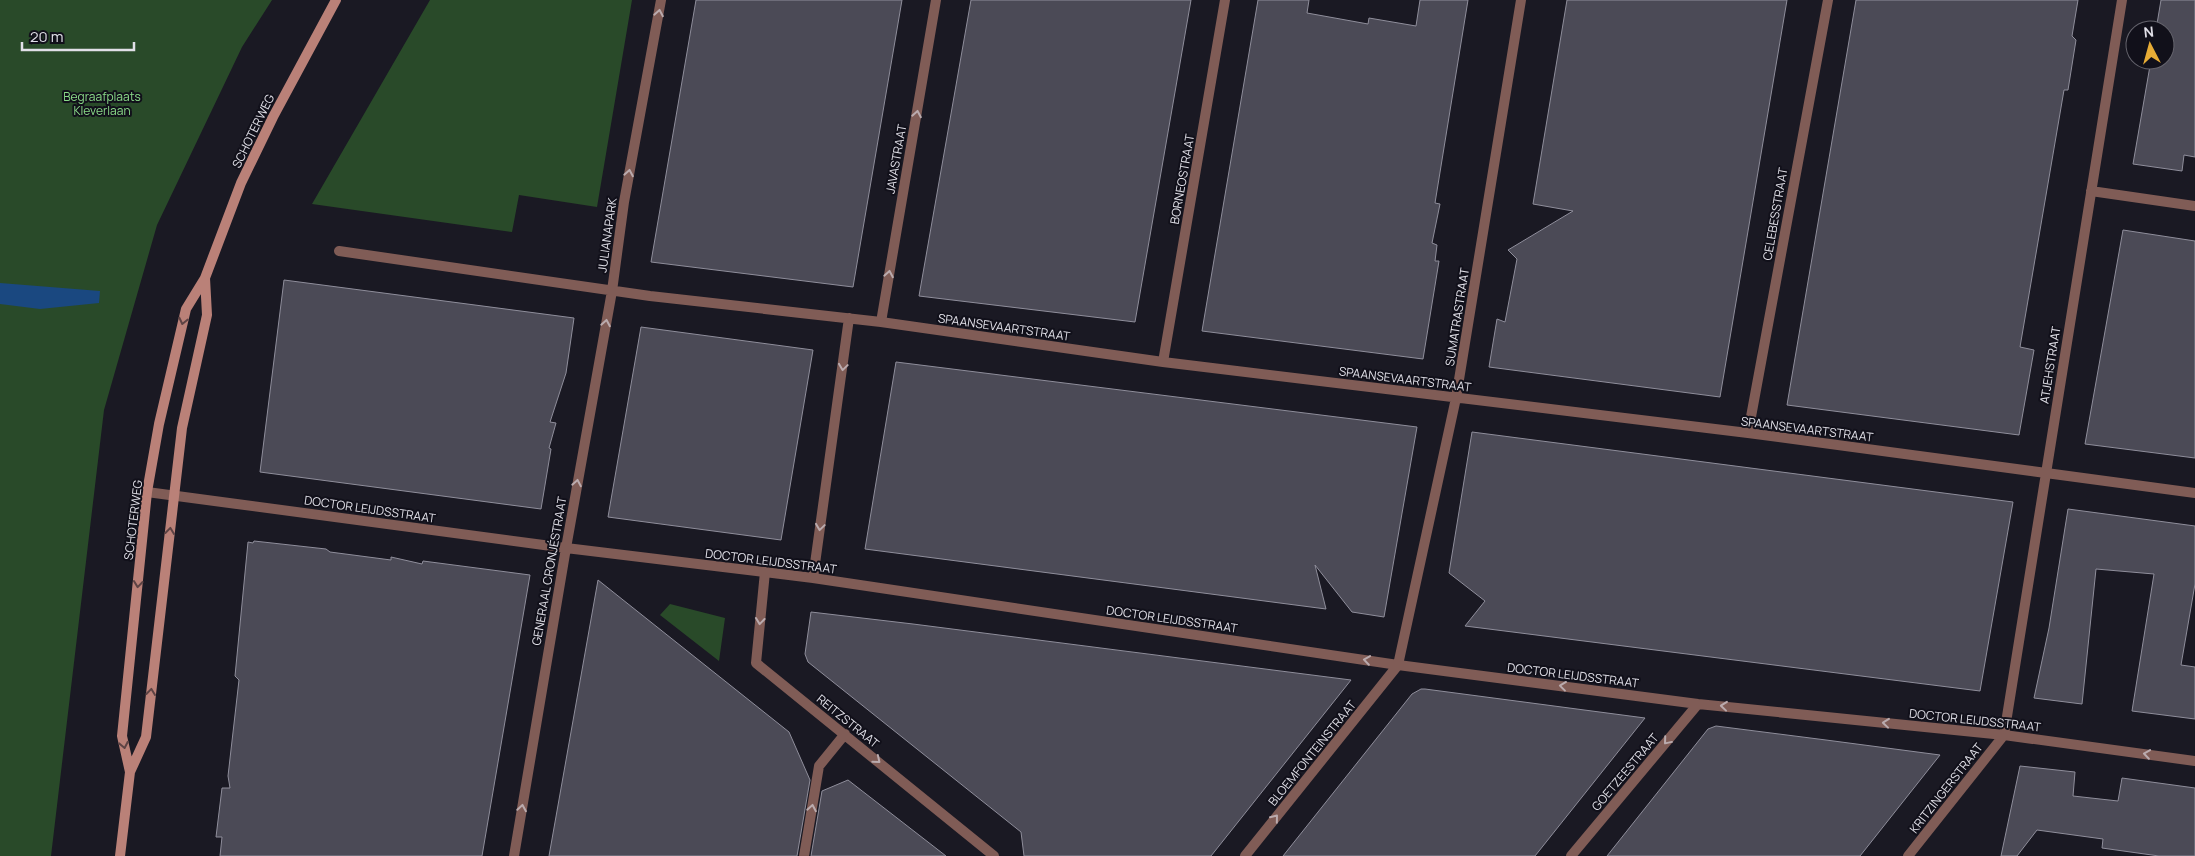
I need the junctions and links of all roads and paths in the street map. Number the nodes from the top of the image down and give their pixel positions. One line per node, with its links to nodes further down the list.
1 (336, 0): 11 (main road, SCHOTERWEG)
2 (661, 0): 12 (street, JULIANAPARK, one-way to 2)
3 (936, 0): 14 (street, JAVASTRAAT, one-way to 3)
4 (1225, 0): 15 (street, BORNEOSTRAAT)
5 (1521, 0): 16 (street, SUMATRASTRAAT)
6 (1828, 0): 17 (street, CELEBESSTRAAT)
7 (2122, 0): 8 (street, ATJEHSTRAAT)
8 (2091, 191): 9 (street); 18 (street, ATJEHSTRAAT)
9 (2195, 206)
10 (339, 251): 12 (street, JULIANAPARK)
11 (206, 278): 19 (main road, SCHOTERWEG, one-way to 19); 21 (main road, SCHOTERWEG)
12 (612, 291): 13 (street, SPAANSEVAARTSTRAAT); 22 (street, GENERAAL CRONJÉSTRAAT, one-way to 12)
13 (849, 318): 14 (street, SPAANSEVAARTSTRAAT); 24 (street, one-way to 24)
14 (881, 322): 15 (street, SPAANSEVAARTSTRAAT)
15 (1163, 362): 16 (street, SPAANSEVAARTSTRAAT)
16 (1456, 398): 17 (street, SPAANSEVAARTSTRAAT); 25 (street, SUMATRASTRAAT)
17 (1748, 433): 18 (street, SPAANSEVAARTSTRAAT)
18 (2045, 473): 20 (street, SPAANSEVAARTSTRAAT); 28 (street, ATJEHSTRAAT)
19 (147, 492): 21 (street, DOCTOR LEIJDSSTRAAT); 30 (main road, SCHOTERWEG, one-way to 30)
20 (2195, 493)
21 (174, 496): 22 (street, DOCTOR LEIJDSSTRAAT); 30 (main road, SCHOTERWEG, one-way to 21)
22 (566, 548): 23 (street, DOCTOR LEIJDSSTRAAT); 32 (street, GENERAAL CRONJÉSTRAAT, one-way to 22)
23 (765, 572): 24 (street, DOCTOR LEIJDSSTRAAT); 27 (street, REITZSTRAAT, one-way to 27)
24 (813, 578): 25 (street, DOCTOR LEIJDSSTRAAT, one-way to 24)
25 (1398, 665): 26 (street, DOCTOR LEIJDSSTRAAT, one-way to 25); 35 (street, BLOEMFONTEINSTRAAT, one-way to 25)
26 (1698, 704): 28 (street, DOCTOR LEIJDSSTRAAT, one-way to 26); 36 (street, GOETZEESTRAAT, one-way to 36)
27 (845, 734): 33 (street, one-way to 27); 34 (street, REITZSTRAAT, one-way to 34)
28 (2004, 735): 29 (street, DOCTOR LEIJDSSTRAAT, one-way to 28); 37 (street, KRITZINGERSTRAAT)
29 (2195, 761)
30 (130, 772): 31 (main road, SCHOTERWEG)
31 (120, 856)
32 (514, 856)
33 (804, 856)
34 (994, 856)
35 (1245, 856)
36 (1571, 856)
37 (1908, 856)

